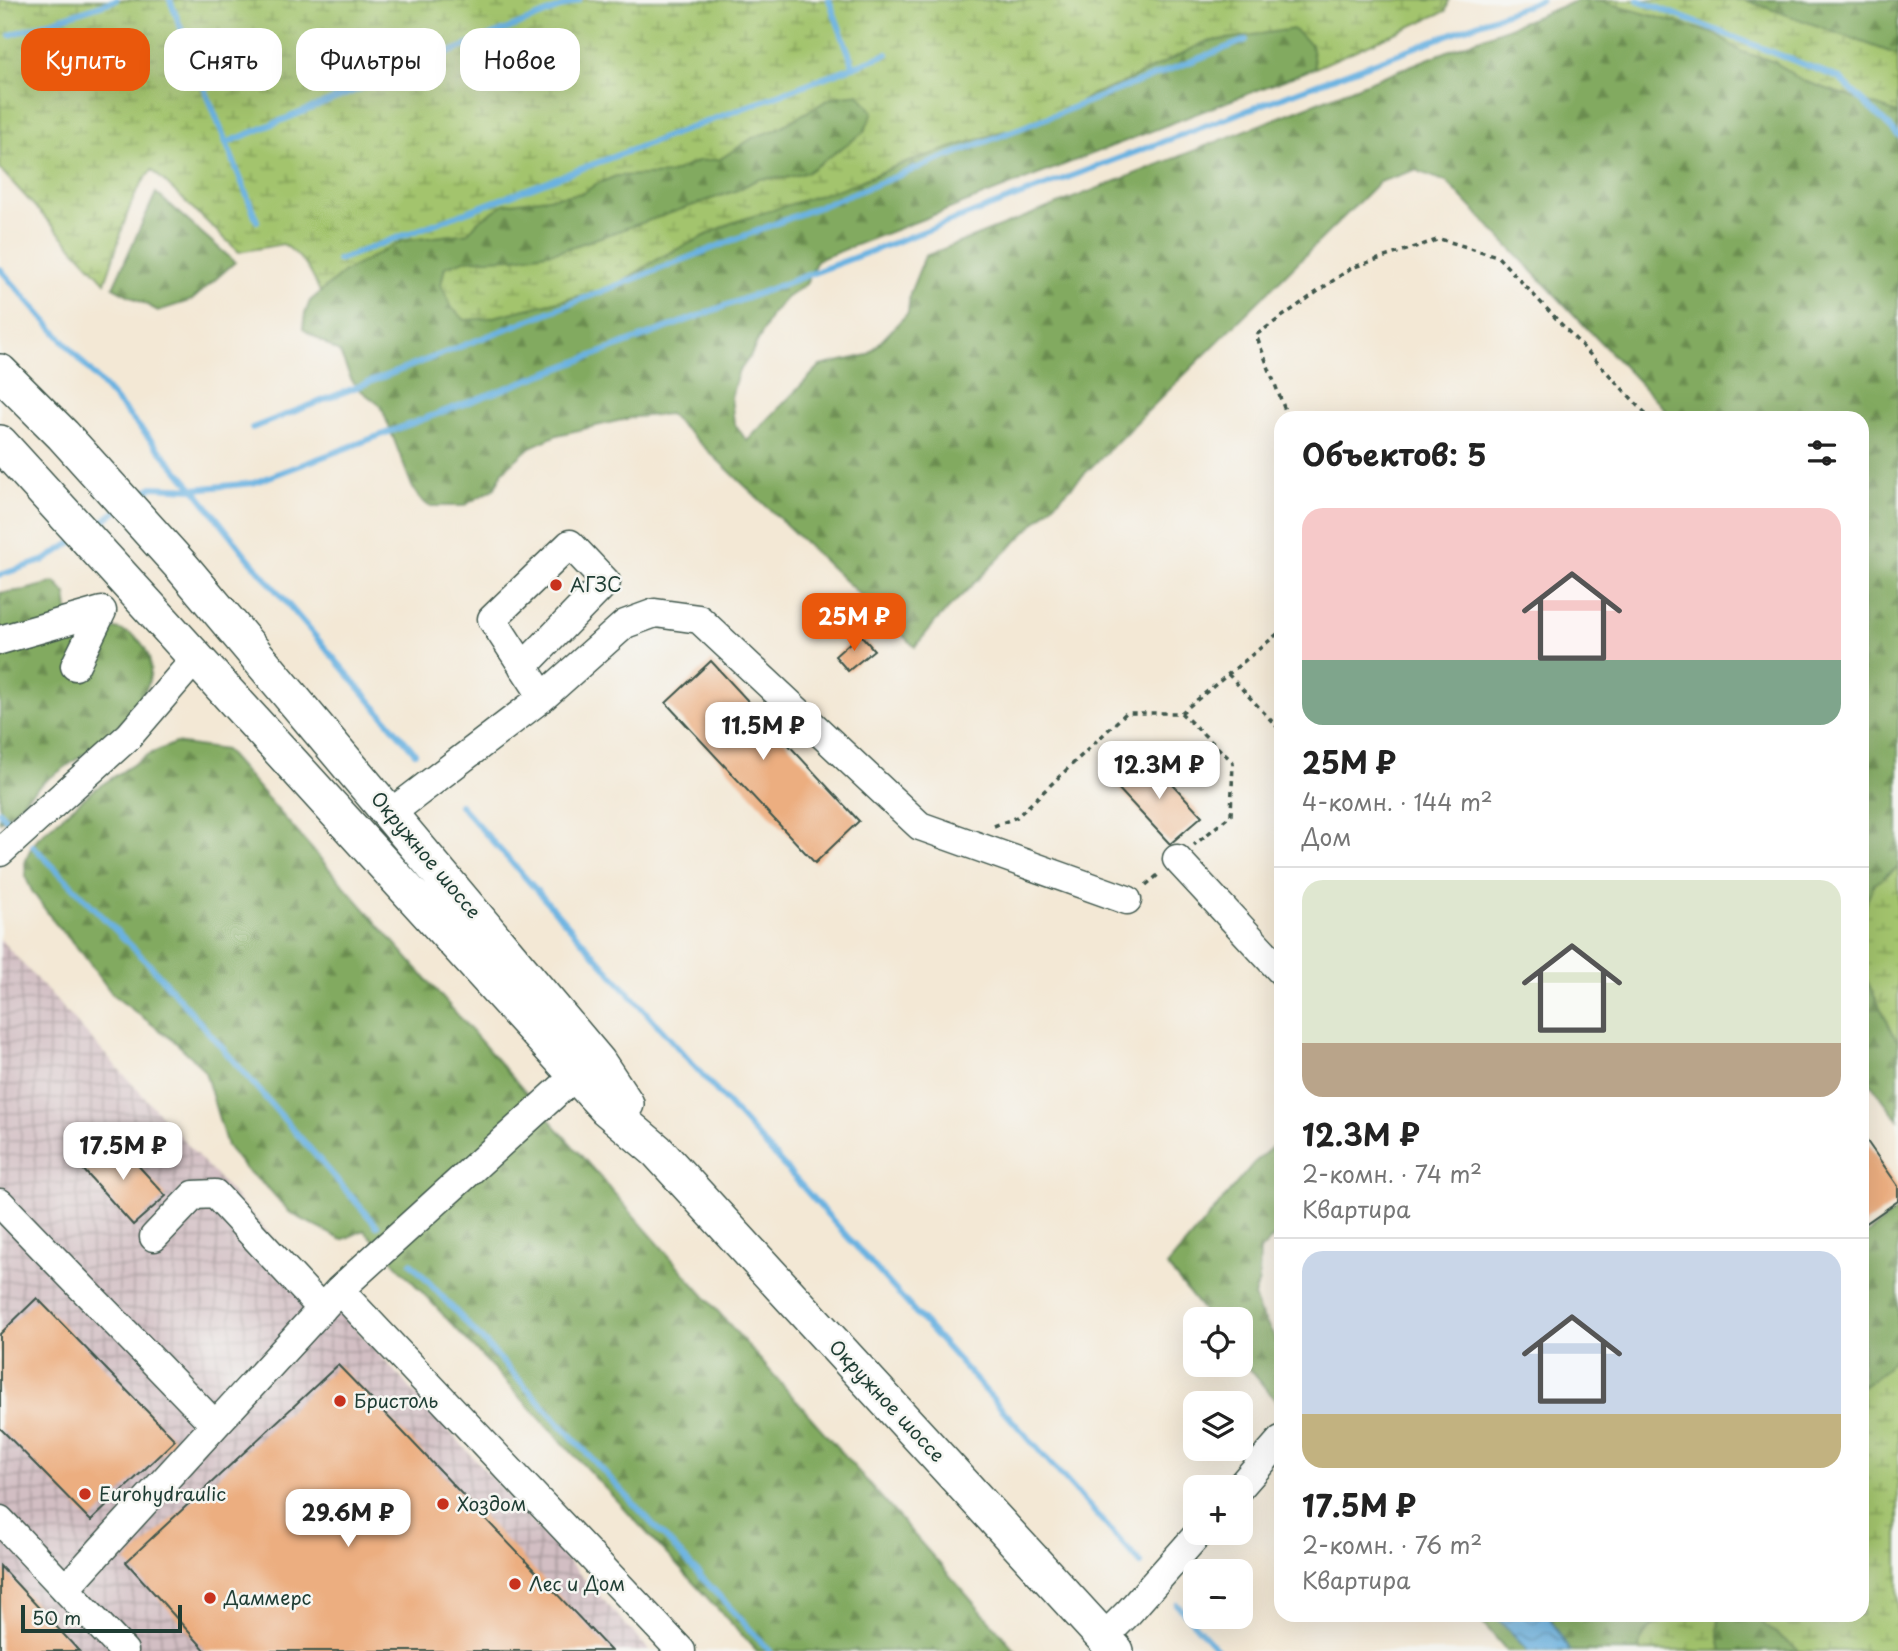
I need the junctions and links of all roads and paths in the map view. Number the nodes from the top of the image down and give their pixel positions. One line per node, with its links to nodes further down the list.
1 (0, 372): 14 (main road, Окружное шоссе)
2 (1285, 411): 3 (path)
3 (1643, 411)
4 (10, 454): 7 (main road, Окружное шоссе)
5 (1274, 637): 10 (path)
6 (0, 640): 8 (lane)
7 (196, 658): 16 (lane); 20 (main road, Окружное шоссе)
8 (75, 666)
9 (523, 667): 11 (lane)
10 (1228, 674): 12 (path); 13 (path)
11 (543, 696): 14 (lane); 15 (lane)
12 (1181, 713): 15 (path); 17 (path)
13 (1274, 723)
14 (391, 813): 21 (main road, Окружное шоссе)
15 (960, 840): 18 (lane)
16 (0, 852)
17 (1177, 859): 18 (path); 19 (lane)
18 (1127, 900)
19 (1274, 963)
20 (576, 1074): 21 (main road, Окружное шоссе); 24 (lane)
21 (657, 1151): 31 (main road, Окружное шоссе)
22 (0, 1203): 25 (lane)
23 (154, 1237): 24 (lane)
24 (331, 1299): 25 (lane); 33 (lane)
25 (215, 1425): 30 (lane)
26 (1274, 1448): 27 (lane)
27 (1250, 1475)
28 (0, 1520): 30 (lane)
29 (1188, 1545): 31 (lane)
30 (65, 1589): 32 (lane)
31 (1110, 1644)
32 (124, 1651)
33 (681, 1651)

